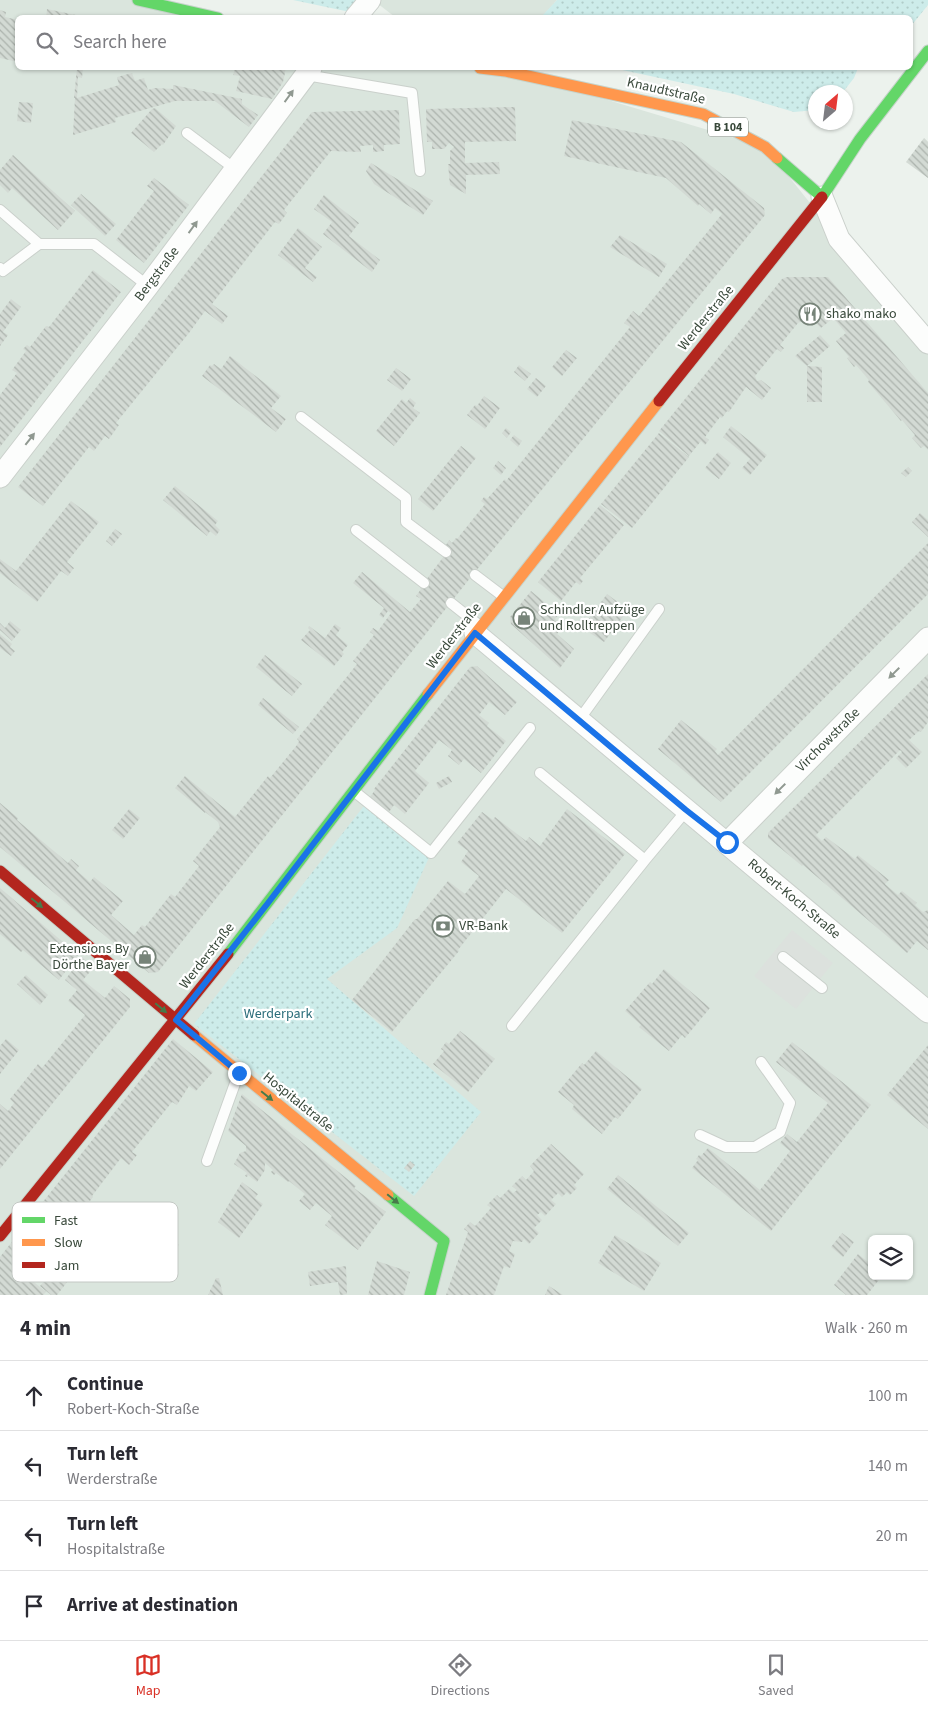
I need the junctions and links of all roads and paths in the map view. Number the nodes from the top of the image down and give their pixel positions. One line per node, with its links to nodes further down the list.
1 (138, 0): 3 (street)
2 (370, 0): 4 (street)
3 (205, 15)
4 (358, 15)
5 (928, 51): 11 (street, Werderstraße)
6 (497, 70): 11 (street, Knaudtstraße / B 104)
7 (308, 71): 9 (street, Bergstraße, one-way to 7); 10 (lane)
8 (187, 133): 9 (lane)
9 (235, 169): 15 (street, Bergstraße, one-way to 9)
10 (420, 171)
11 (822, 197): 16 (street); 23 (street, Werderstraße)
12 (0, 210): 13 (lane)
13 (39, 244): 14 (lane); 15 (lane)
14 (0, 268)
15 (148, 286): 18 (street, Bergstraße, one-way to 15)
16 (928, 343)
17 (300, 416): 20 (lane)
18 (0, 477)
19 (356, 530): 22 (lane)
20 (446, 552)
21 (475, 575): 23 (lane)
22 (424, 583)
23 (504, 597): 26 (street, Werderstraße)
24 (451, 603): 26 (lane)
25 (659, 609): 28 (lane)
26 (478, 630): 28 (street, Robert-Koch-Straße); 31 (street, Werderstraße)
27 (928, 638): 33 (street, Virchowstraße, one-way to 33)
28 (579, 720): 32 (street, Robert-Koch-Straße)
29 (530, 728): 31 (lane)
30 (540, 772): 34 (lane)
31 (353, 791): 39 (street, Werderstraße)
32 (686, 810): 33 (street, Robert-Koch-Straße); 34 (lane)
33 (727, 842): 38 (street, Robert-Koch-Straße)
34 (645, 860): 40 (lane)
35 (0, 871): 39 (street, Hospitalstraße, one-way to 39)
36 (783, 957): 37 (lane)
37 (822, 988)
38 (924, 1001)
39 (176, 1020): 42 (street, Hospitalstraße); 45 (street, Werderstraße)
40 (512, 1026)
41 (761, 1062): 43 (lane)
42 (239, 1073): 44 (lane); 48 (street, Hospitalstraße, one-way to 48)
43 (700, 1135)
44 (207, 1161)
45 (27, 1202)
46 (12, 1221): 47 (street, Werderstraße)
47 (1, 1234)
48 (430, 1295)

